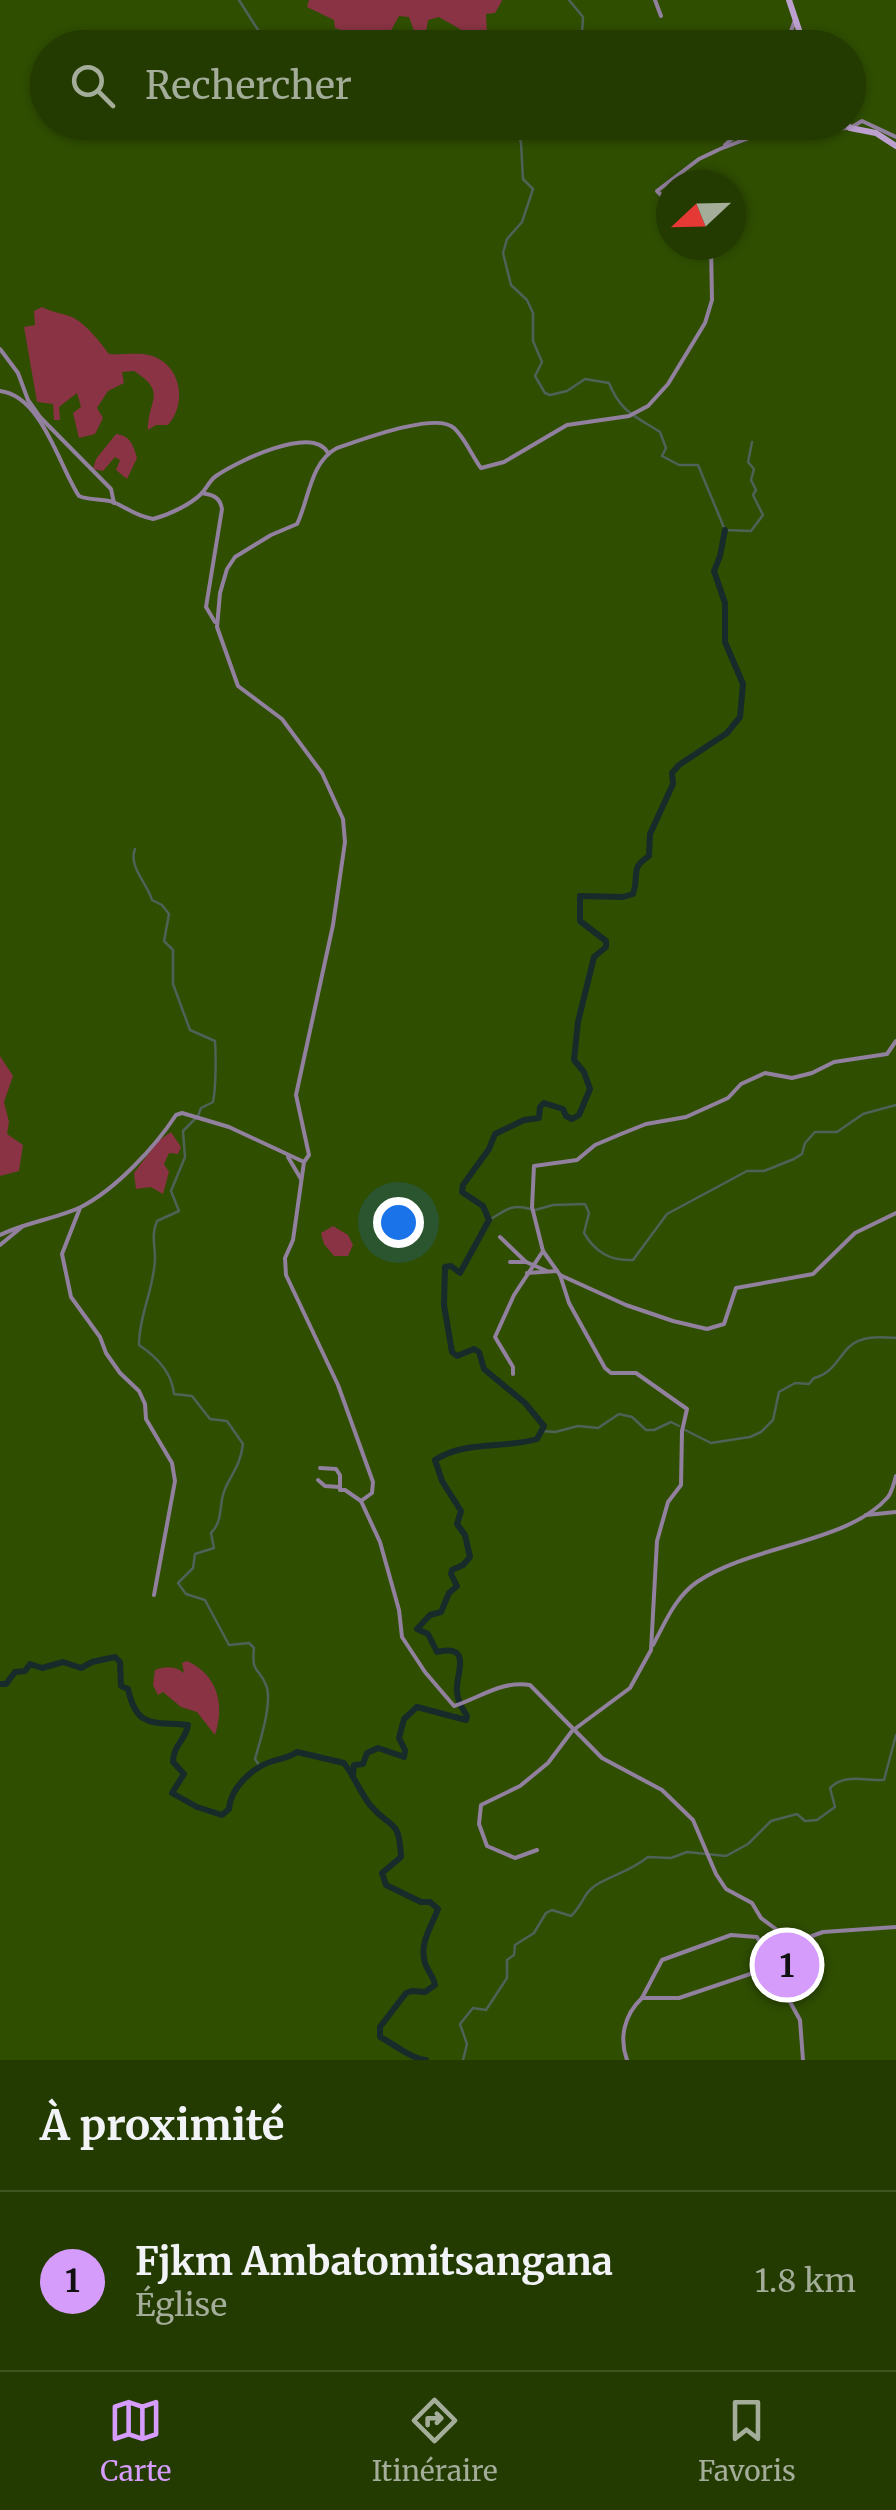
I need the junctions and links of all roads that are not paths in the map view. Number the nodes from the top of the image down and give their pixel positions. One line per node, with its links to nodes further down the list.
1 (788, 0): 4 (street)
2 (654, 1): 3 (street)
3 (661, 16)
4 (794, 20): 5 (street); 6 (street)
5 (791, 30)
6 (798, 30)
7 (866, 123): 9 (street)
8 (866, 130): 12 (street)
9 (896, 137)
10 (731, 140): 13 (street)
11 (745, 140): 13 (street)
12 (896, 146)
13 (720, 150): 14 (street)
14 (684, 170)
15 (712, 260): 18 (street)
16 (0, 349): 20 (street)
17 (0, 391): 20 (street)
18 (328, 453): 19 (street); 21 (street)
19 (202, 493): 20 (street); 21 (street)
20 (114, 503)
21 (217, 627): 24 (street)
22 (896, 1041): 32 (street)
23 (285, 1153): 24 (street); 25 (street); 26 (street)
24 (304, 1162): 25 (street)
25 (301, 1179): 44 (street)
26 (80, 1208): 28 (street); 47 (street)
27 (896, 1213): 38 (street)
28 (28, 1222): 29 (street); 31 (street)
29 (0, 1234)
30 (500, 1238): 34 (street)
31 (0, 1244)
32 (543, 1251): 35 (street); 38 (street)
33 (510, 1262): 34 (street)
34 (526, 1262): 35 (street)
35 (533, 1264): 36 (street); 37 (street)
36 (547, 1271): 37 (street); 38 (street)
37 (526, 1273): 39 (street)
38 (558, 1273): 48 (street)
39 (513, 1374)
40 (320, 1468): 43 (street)
41 (896, 1476): 46 (street)
42 (318, 1480): 43 (street)
43 (338, 1487): 44 (street)
44 (362, 1501): 49 (street)
45 (896, 1512): 46 (street)
46 (863, 1516): 48 (street)
47 (154, 1595)
48 (651, 1650): 49 (street)
49 (572, 1730): 50 (street); 52 (street)
50 (537, 1850)
51 (896, 1927): 52 (street)
52 (782, 1947): 53 (street)
53 (768, 1956): 54 (street); 55 (street)
54 (770, 1967): 55 (street); 57 (street)
55 (642, 1998): 56 (street)
56 (628, 2060)
57 (803, 2060)

